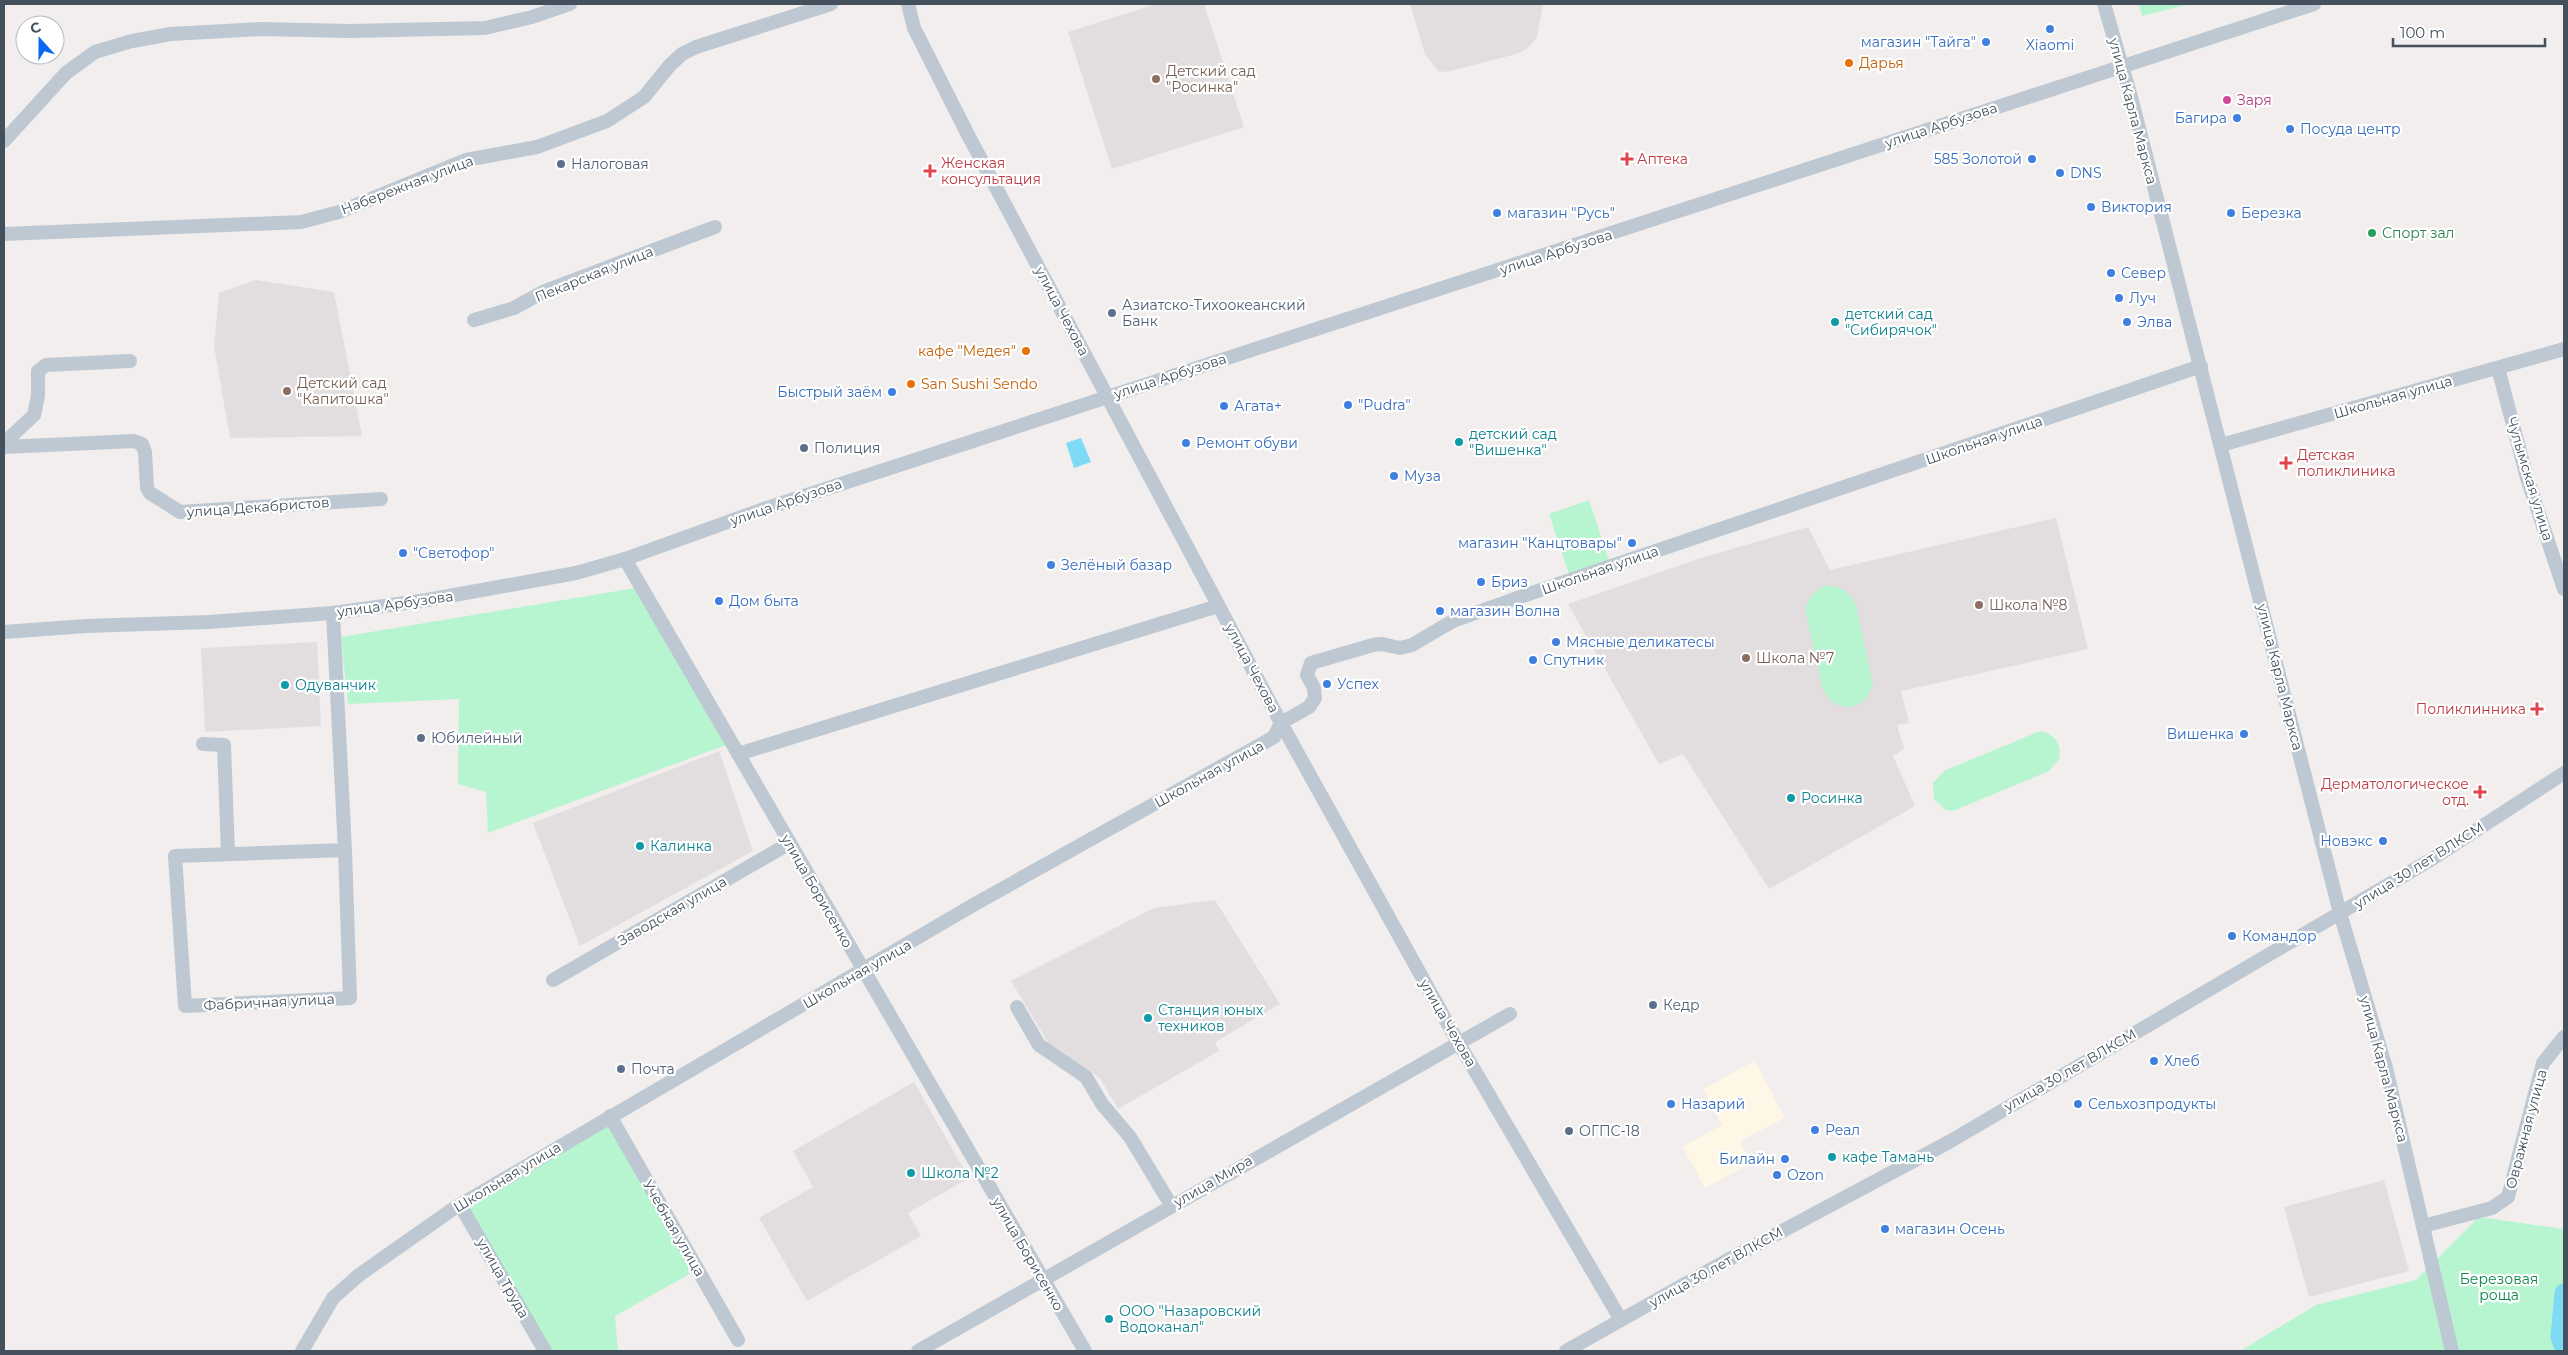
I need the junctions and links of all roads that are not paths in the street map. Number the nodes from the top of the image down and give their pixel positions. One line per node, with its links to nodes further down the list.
1 (570, 4): 7 (street)
2 (831, 4): 9 (street, Набережная улица)
3 (908, 4): 15 (street, улица Чехова)
4 (2104, 4): 6 (street, улица Карла Маркса)
5 (2314, 4): 6 (street, улица Арбузова)
6 (2122, 66): 13 (street, улица Карла Маркса); 15 (street, улица Арбузова)
7 (4, 141)
8 (715, 227): 10 (street, Пекарская улица)
9 (4, 234)
10 (474, 320)
11 (2564, 349): 14 (street, Школьная улица)
12 (130, 361): 16 (street)
13 (2201, 366): 17 (street, улица Карла Маркса); 24 (street, Школьная улица)
14 (2498, 368): 17 (street, Школьная улица); 20 (street, Чулымская улица)
15 (1106, 397): 19 (street, улица Арбузова); 21 (street, улица Чехова)
16 (4, 445): 18 (street, улица Декабристов)
17 (2221, 445): 31 (street, улица Карла Маркса)
18 (381, 500)
19 (625, 559): 22 (street, улица Арбузова); 26 (street, улица Борисенко)
20 (2564, 590)
21 (1218, 606): 24 (street, улица Чехова); 26 (street)
22 (333, 613): 23 (street, улица Арбузова); 29 (street, Фабричная улица)
23 (4, 632)
24 (1281, 723): 32 (street, Школьная улица); 37 (street, улица Чехова)
25 (202, 744): 30 (street)
26 (738, 754): 28 (street, улица Борисенко)
27 (2564, 773): 31 (street, улица 30 лет ВЛКСМ)
28 (790, 843): 32 (street, улица Борисенко); 33 (street, Заводская улица)
29 (345, 850): 30 (street, Фабричная улица); 30 (street, Фабричная улица)
30 (228, 854)
31 (2340, 913): 41 (street, улица Карла Маркса); 43 (street, улица 30 лет ВЛКСМ)
32 (864, 971): 38 (street, Школьная улица); 42 (street, улица Борисенко)
33 (554, 980)
34 (1017, 1007): 40 (street)
35 (1510, 1014): 37 (street, улица Мира)
36 (2564, 1037): 41 (street, Овражная улица)
37 (1458, 1042): 40 (street, улица Мира); 43 (street, улица Чехова)
38 (610, 1116): 39 (street, Школьная улица); 44 (street, Учебная улица)
39 (460, 1205): 45 (street, Школьная улица); 46 (street, улица Труда)
40 (1171, 1205): 42 (street, улица Мира)
41 (2423, 1226): 50 (street, улица Карла Маркса)
42 (1043, 1278): 47 (street, улица Мира); 48 (street, улица Борисенко)
43 (1621, 1320): 49 (street, улица 30 лет ВЛКСМ)
44 (738, 1340)
45 (302, 1351)
46 (545, 1351)
47 (918, 1351)
48 (1085, 1351)
49 (1566, 1351)
50 (2452, 1351)

